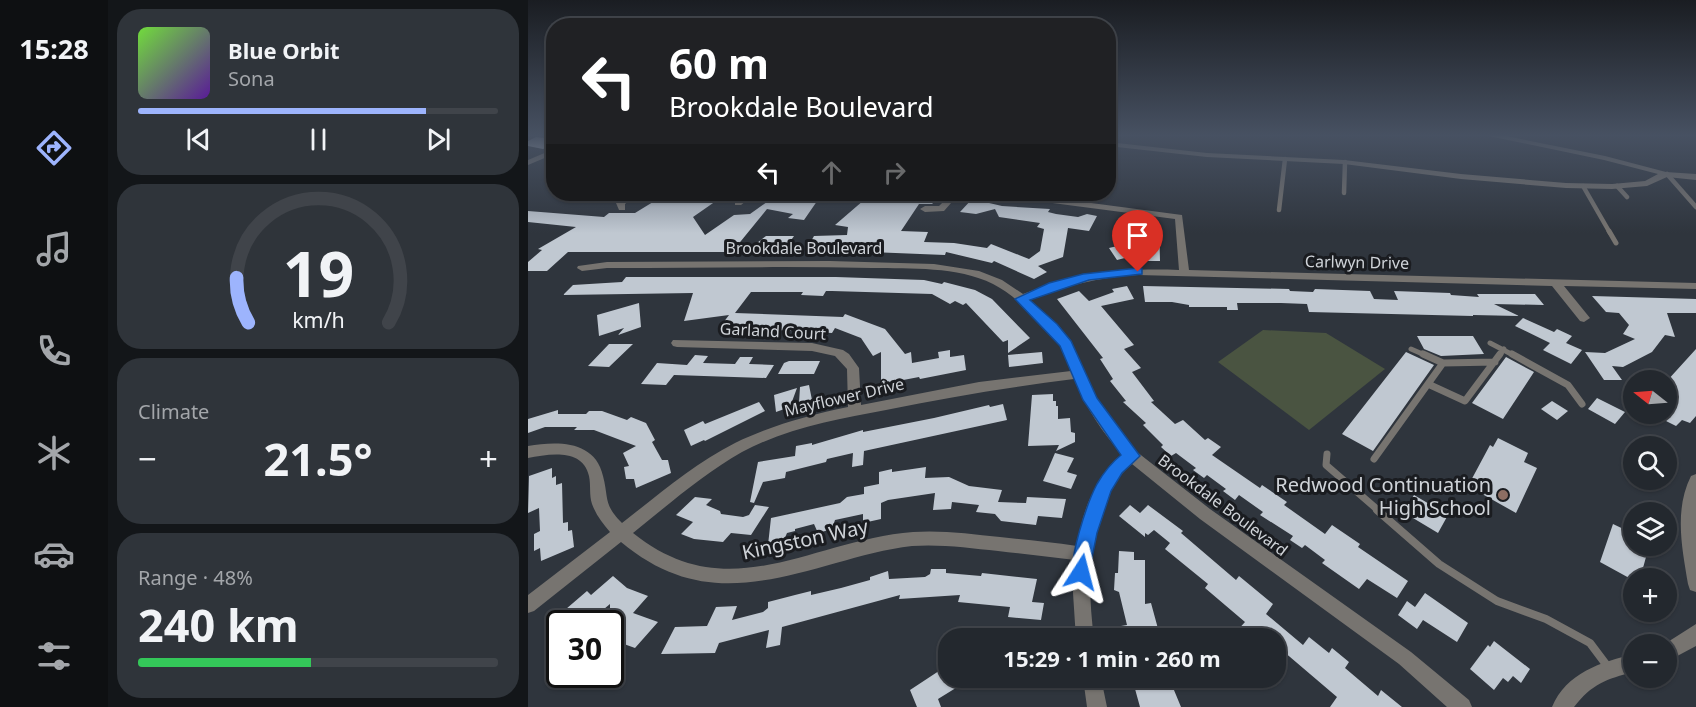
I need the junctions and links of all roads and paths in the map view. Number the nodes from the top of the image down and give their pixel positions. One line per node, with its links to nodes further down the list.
1 (1284, 167): 19 (lane)
2 (1345, 167): 9 (lane)
3 (1389, 167): 7 (street)
4 (1639, 167): 5 (street)
5 (1666, 174): 6 (street); 8 (street); 16 (lane)
6 (1696, 177)
7 (1583, 186): 8 (street); 20 (lane)
8 (1617, 186): 10 (lane)
9 (1344, 193)
10 (1627, 196)
11 (622, 201): 17 (street)
12 (741, 201): 15 (street)
13 (949, 201): 18 (street)
14 (1057, 201): 22 (street)
15 (738, 203)
16 (1696, 207)
17 (622, 208)
18 (925, 209)
19 (1279, 210)
20 (1616, 243)
21 (582, 268): 25 (street, Brookdale Boulevard)
22 (1184, 273): 23 (street, Carlwyn Drive); 25 (street, Carlwyn Drive)
23 (1556, 282): 24 (street, Carlwyn Drive); 26 (street)
24 (1696, 286)
25 (1021, 299): 33 (street, Brookdale Boulevard)
26 (1584, 318)
27 (677, 343): 36 (street, Garland Court)
28 (1490, 343): 30 (lane)
29 (1411, 349): 32 (lane)
30 (1504, 349): 31 (lane); 35 (lane)
31 (1495, 362): 32 (lane); 34 (lane)
32 (1443, 363): 34 (lane)
33 (1079, 374): 36 (street, Mayflower Drive); 39 (street, Brookdale Boulevard)
34 (1428, 384): 40 (lane)
35 (1582, 404)
36 (855, 411): 42 (street, Mayflower Drive)
37 (528, 452): 42 (street, Kingston Way)
38 (1327, 454): 50 (lane)
39 (1132, 456): 43 (street); 53 (street, Brookdale Boulevard)
40 (1374, 459)
41 (1696, 480): 44 (street)
42 (622, 532): 43 (street, Kingston Way); 45 (street, Mayflower Drive)
43 (1083, 554): 46 (street)
44 (1696, 584)
45 (528, 605)
46 (1085, 628)
47 (1696, 633): 48 (street)
48 (1677, 647)
49 (1623, 666): 50 (street)
50 (1610, 669): 54 (street)
51 (1092, 688): 52 (street)
52 (1093, 706)
53 (1462, 707)
54 (1562, 707)

